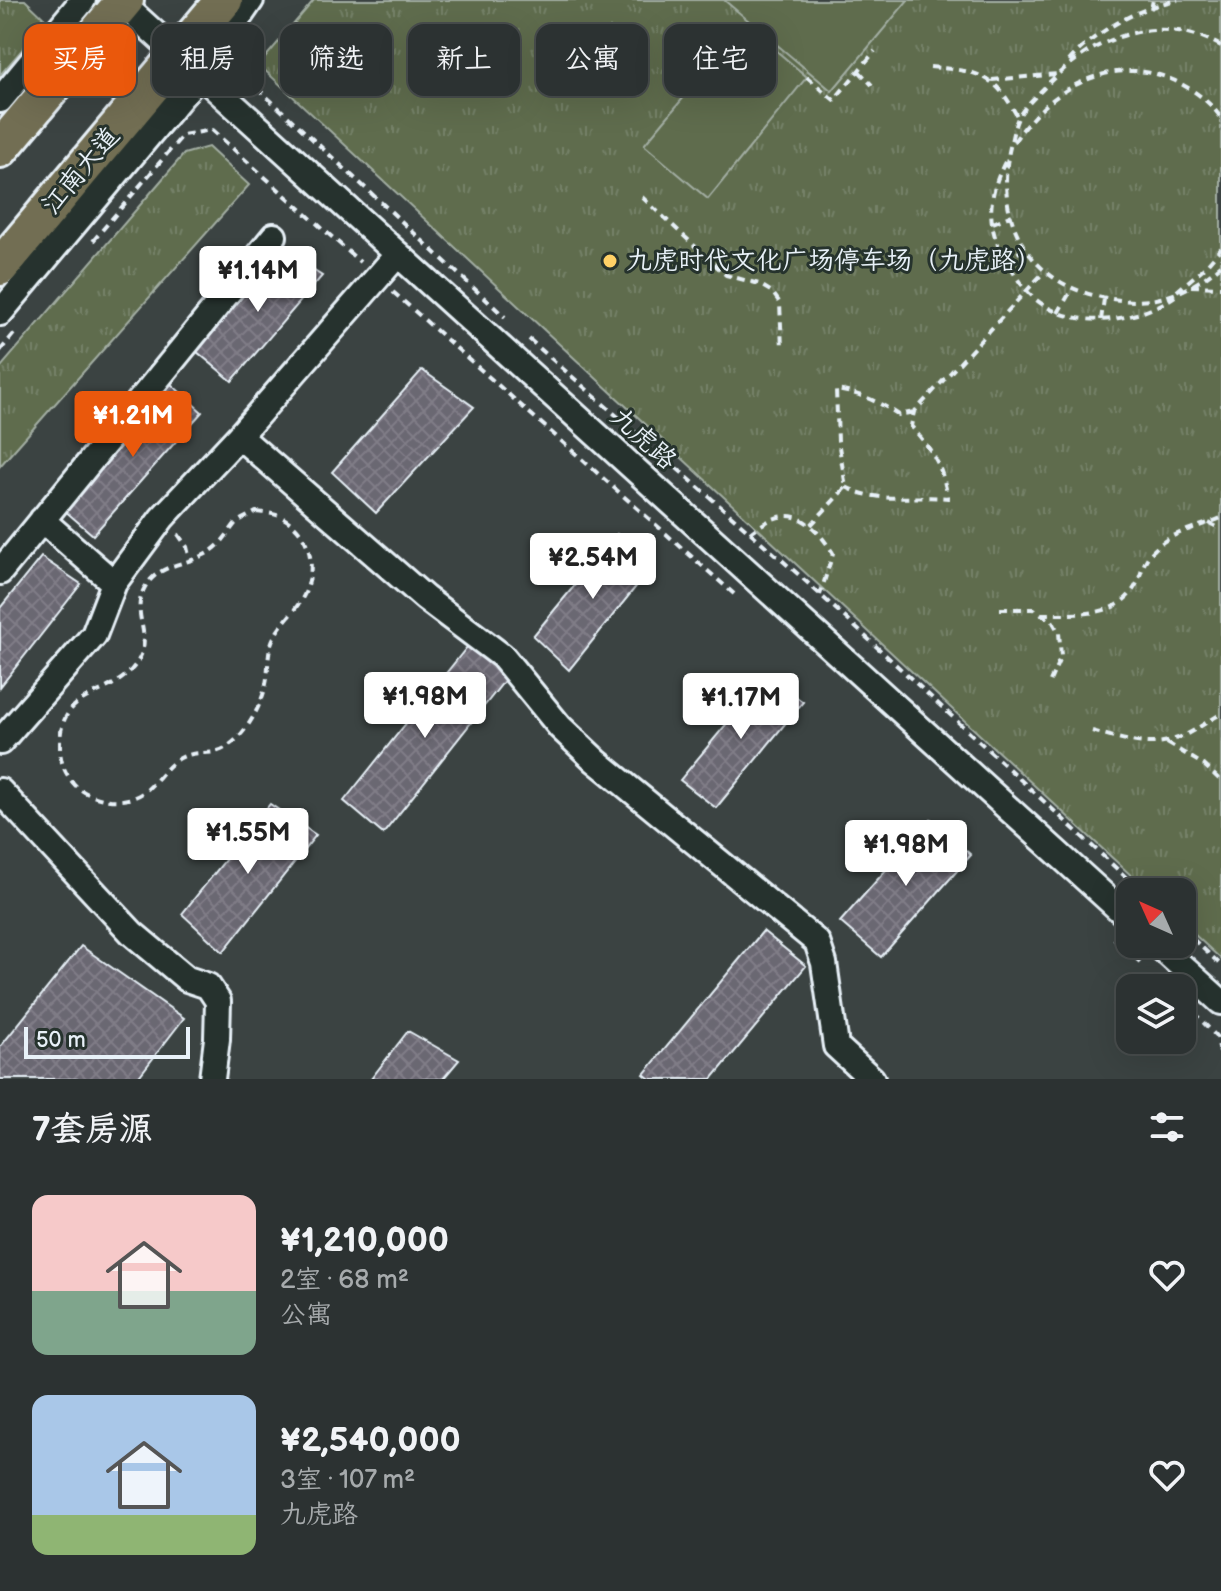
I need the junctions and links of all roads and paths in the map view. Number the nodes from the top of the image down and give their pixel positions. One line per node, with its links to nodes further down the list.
1 (83, 0): 21 (street)
2 (1153, 0): 6 (path)
3 (1178, 0): 6 (path)
4 (122, 1): 8 (street, 九虎路); 26 (highway)
5 (241, 1): 7 (highway, 江南大道); 50 (path)
6 (1151, 9): 12 (path)
7 (222, 24)
8 (152, 29)
9 (1221, 46): 12 (path)
10 (875, 51): 13 (path)
11 (930, 67): 16 (path)
12 (1063, 69): 14 (path)
13 (859, 71): 15 (path); 17 (path)
14 (1057, 74): 16 (path); 22 (path)
15 (807, 77)
16 (992, 80): 22 (path)
17 (872, 85)
18 (159, 96): 37 (highway, 江南大道)
19 (165, 96): 47 (street)
20 (224, 96): 34 (street, 九虎路)
21 (0, 100)
22 (1018, 118): 25 (path)
23 (1221, 118): 25 (path)
24 (183, 135): 39 (path)
25 (1010, 147): 27 (path)
26 (0, 149)
27 (1008, 156): 29 (path); 30 (path)
28 (642, 197): 52 (path)
29 (1012, 215): 30 (path); 33 (path)
30 (993, 223): 35 (path)
31 (274, 236): 57 (street)
32 (1221, 248): 45 (path)
33 (1024, 249): 35 (path); 38 (path)
34 (398, 254): 39 (street); 77 (street, 九虎路)
35 (1006, 261): 44 (path)
36 (1221, 265): 40 (path)
37 (0, 267)
38 (1044, 272): 42 (path); 44 (path)
39 (377, 278): 54 (street); 65 (path)
40 (1190, 286): 41 (path); 43 (path)
41 (1221, 287)
42 (1072, 289): 46 (path); 48 (path)
43 (1184, 290): 45 (path); 49 (path)
44 (1026, 291): 48 (path); 53 (path)
45 (1172, 295): 46 (path)
46 (1104, 298): 49 (path)
47 (0, 313)
48 (1058, 313): 49 (path)
49 (1101, 320)
50 (510, 322)
51 (522, 333): 61 (path)
52 (782, 348)
53 (914, 412): 55 (path); 55 (path)
54 (239, 436): 63 (street); 87 (street)
55 (846, 487): 59 (path)
56 (1221, 518): 58 (path)
57 (42, 520): 62 (street); 63 (street)
58 (1209, 523): 60 (path); 67 (path)
59 (811, 525): 61 (path); 64 (path)
60 (1221, 529)
61 (750, 533): 64 (path)
62 (0, 572)
63 (114, 583): 72 (street)
64 (820, 595): 76 (path)
65 (741, 600)
66 (1000, 609): 67 (path)
67 (1042, 614): 68 (path)
68 (1050, 681)
69 (1221, 714): 73 (path)
70 (1092, 731): 73 (path)
71 (60, 733): 71 (path)
72 (0, 742)
73 (1165, 742): 74 (path)
74 (1221, 781)
75 (0, 791): 86 (street)
76 (1127, 878)
77 (1116, 906)
78 (1111, 935): 82 (path)
79 (1196, 942): 81 (path)
80 (1172, 958): 83 (street)
81 (1221, 965)
82 (1145, 967)
83 (1221, 1002)
84 (1196, 1015): 85 (path)
85 (1221, 1058)
86 (212, 1079)
87 (872, 1079)

